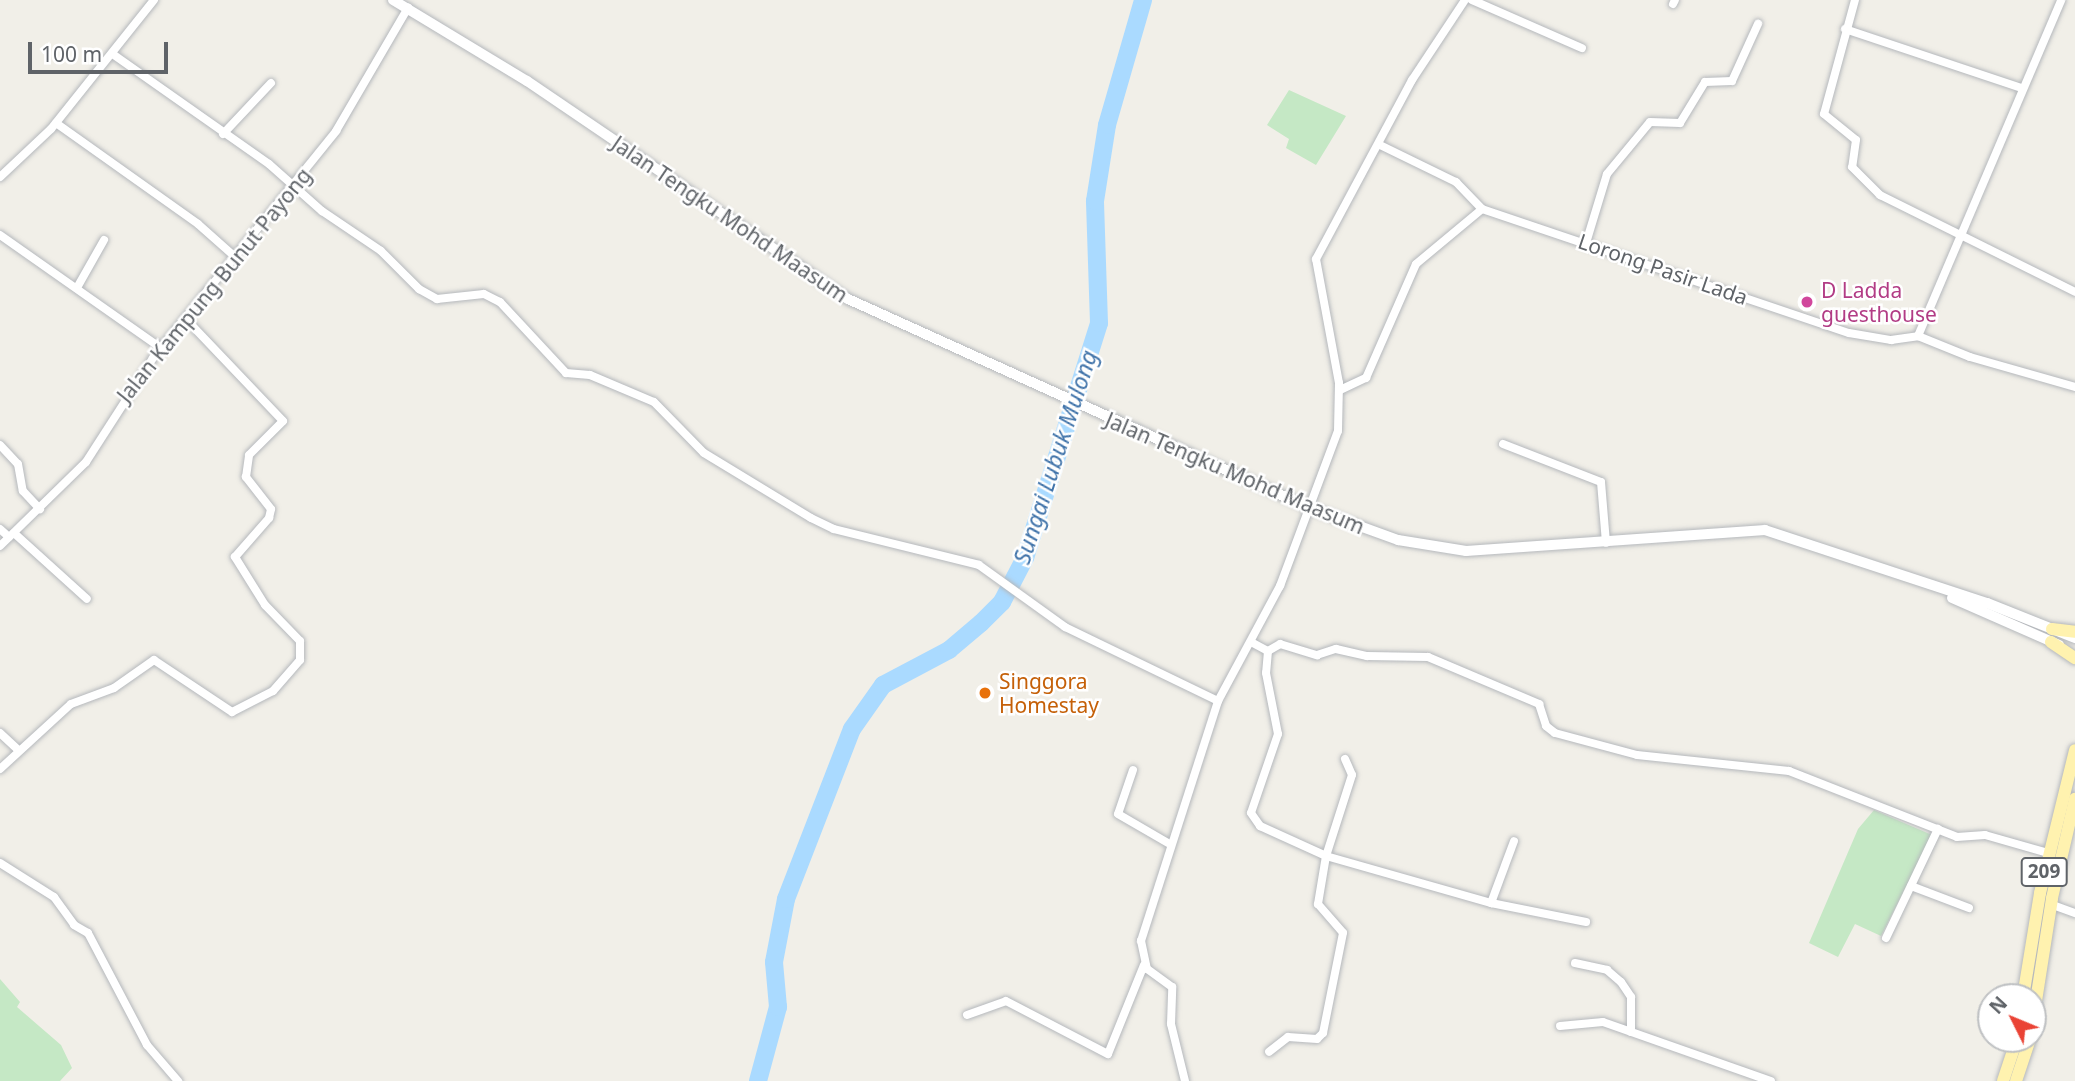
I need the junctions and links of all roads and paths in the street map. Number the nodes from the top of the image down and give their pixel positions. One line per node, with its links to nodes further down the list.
1 (154, 0): 11 (street)
2 (393, 0): 7 (main road, Jalan Tengku Mohd Maasum)
3 (1465, 0): 16 (street)
4 (1472, 0): 10 (street)
5 (1855, 0): 9 (street)
6 (2061, 0): 13 (street)
7 (408, 8): 18 (street, Jalan Kampung Bunut Payong); 34 (main road, Jalan Tengku Mohd Maasum)
8 (1758, 24): 23 (street)
9 (1845, 29): 13 (street); 21 (street)
10 (1582, 48)
11 (114, 55): 14 (street); 15 (street)
12 (271, 83): 15 (street)
13 (2021, 88): 21 (street)
14 (56, 123): 17 (street); 24 (street)
15 (222, 134): 18 (street)
16 (1380, 145): 19 (street); 31 (street)
17 (0, 177)
18 (293, 185): 24 (street, Jalan Kampung Bunut Payong); 48 (street)
19 (1482, 209): 23 (street, Lorong Pasir Lada); 31 (street)
20 (0, 234): 25 (street)
21 (1961, 234): 26 (street); 28 (street)
22 (104, 240): 25 (street)
23 (1586, 243): 28 (street, Lorong Pasir Lada)
24 (234, 256): 27 (street, Jalan Kampung Bunut Payong)
25 (78, 286): 29 (street)
26 (2075, 292)
27 (184, 318): 29 (street, Jalan Kampung Bunut Payong); 50 (street)
28 (1918, 336): 30 (street, Lorong Pasir Lada)
29 (161, 348): 35 (street, Jalan Kampung Bunut Payong)
30 (2075, 387)
31 (1340, 390): 34 (street)
32 (1503, 444): 38 (street)
33 (0, 445): 35 (street)
34 (1310, 508): 38 (main road, Jalan Tengku Mohd Maasum); 44 (street)
35 (40, 509): 37 (street, Jalan Kampung Bunut Payong)
36 (0, 529): 37 (street)
37 (12, 535): 39 (street, Jalan Kampung Bunut Payong); 40 (street)
38 (1606, 543): 42 (main road, Jalan Tengku Mohd Maasum)
39 (0, 546)
40 (87, 599)
41 (2075, 632): 42 (main road)
42 (2051, 636): 43 (main road, Jalan Tengku Mohd Maasum); 46 (main road, Jalan Tengku Mohd Maasum); 47 (main road)
43 (2075, 638)
44 (1251, 642): 45 (street); 48 (street)
45 (1268, 651): 56 (street); 60 (street)
46 (2075, 652)
47 (2075, 658)
48 (1218, 701): 58 (street)
49 (0, 733): 50 (street)
50 (18, 750): 53 (street)
51 (2075, 750): 59 (main road, 209)
52 (1345, 759): 60 (street)
53 (0, 769)
54 (1133, 769): 58 (street)
55 (2075, 799): 64 (main road, 209)
56 (1938, 829): 59 (street); 62 (street)
57 (1514, 841): 63 (street)
58 (1168, 843): 70 (street)
59 (2048, 853): 71 (main road, 209)
60 (1326, 856): 63 (street); 76 (street)
61 (0, 863): 79 (street)
62 (1911, 886): 65 (street); 68 (street)
63 (1491, 903): 67 (street)
64 (2050, 904): 66 (street); 72 (main road, 209)
65 (1969, 908)
66 (2075, 913)
67 (1587, 922)
68 (1886, 938)
69 (1575, 963): 75 (street)
70 (1144, 965): 73 (street); 80 (street)
71 (2025, 983)
72 (2038, 983)
73 (967, 1015)
74 (1560, 1026): 75 (street)
75 (1631, 1032): 81 (street)
76 (1269, 1052)
77 (2012, 1053): 82 (main road)
78 (2025, 1053): 83 (main road)
79 (178, 1081)
80 (1185, 1081)
81 (1771, 1081)
82 (2003, 1081)
83 (2016, 1081)

